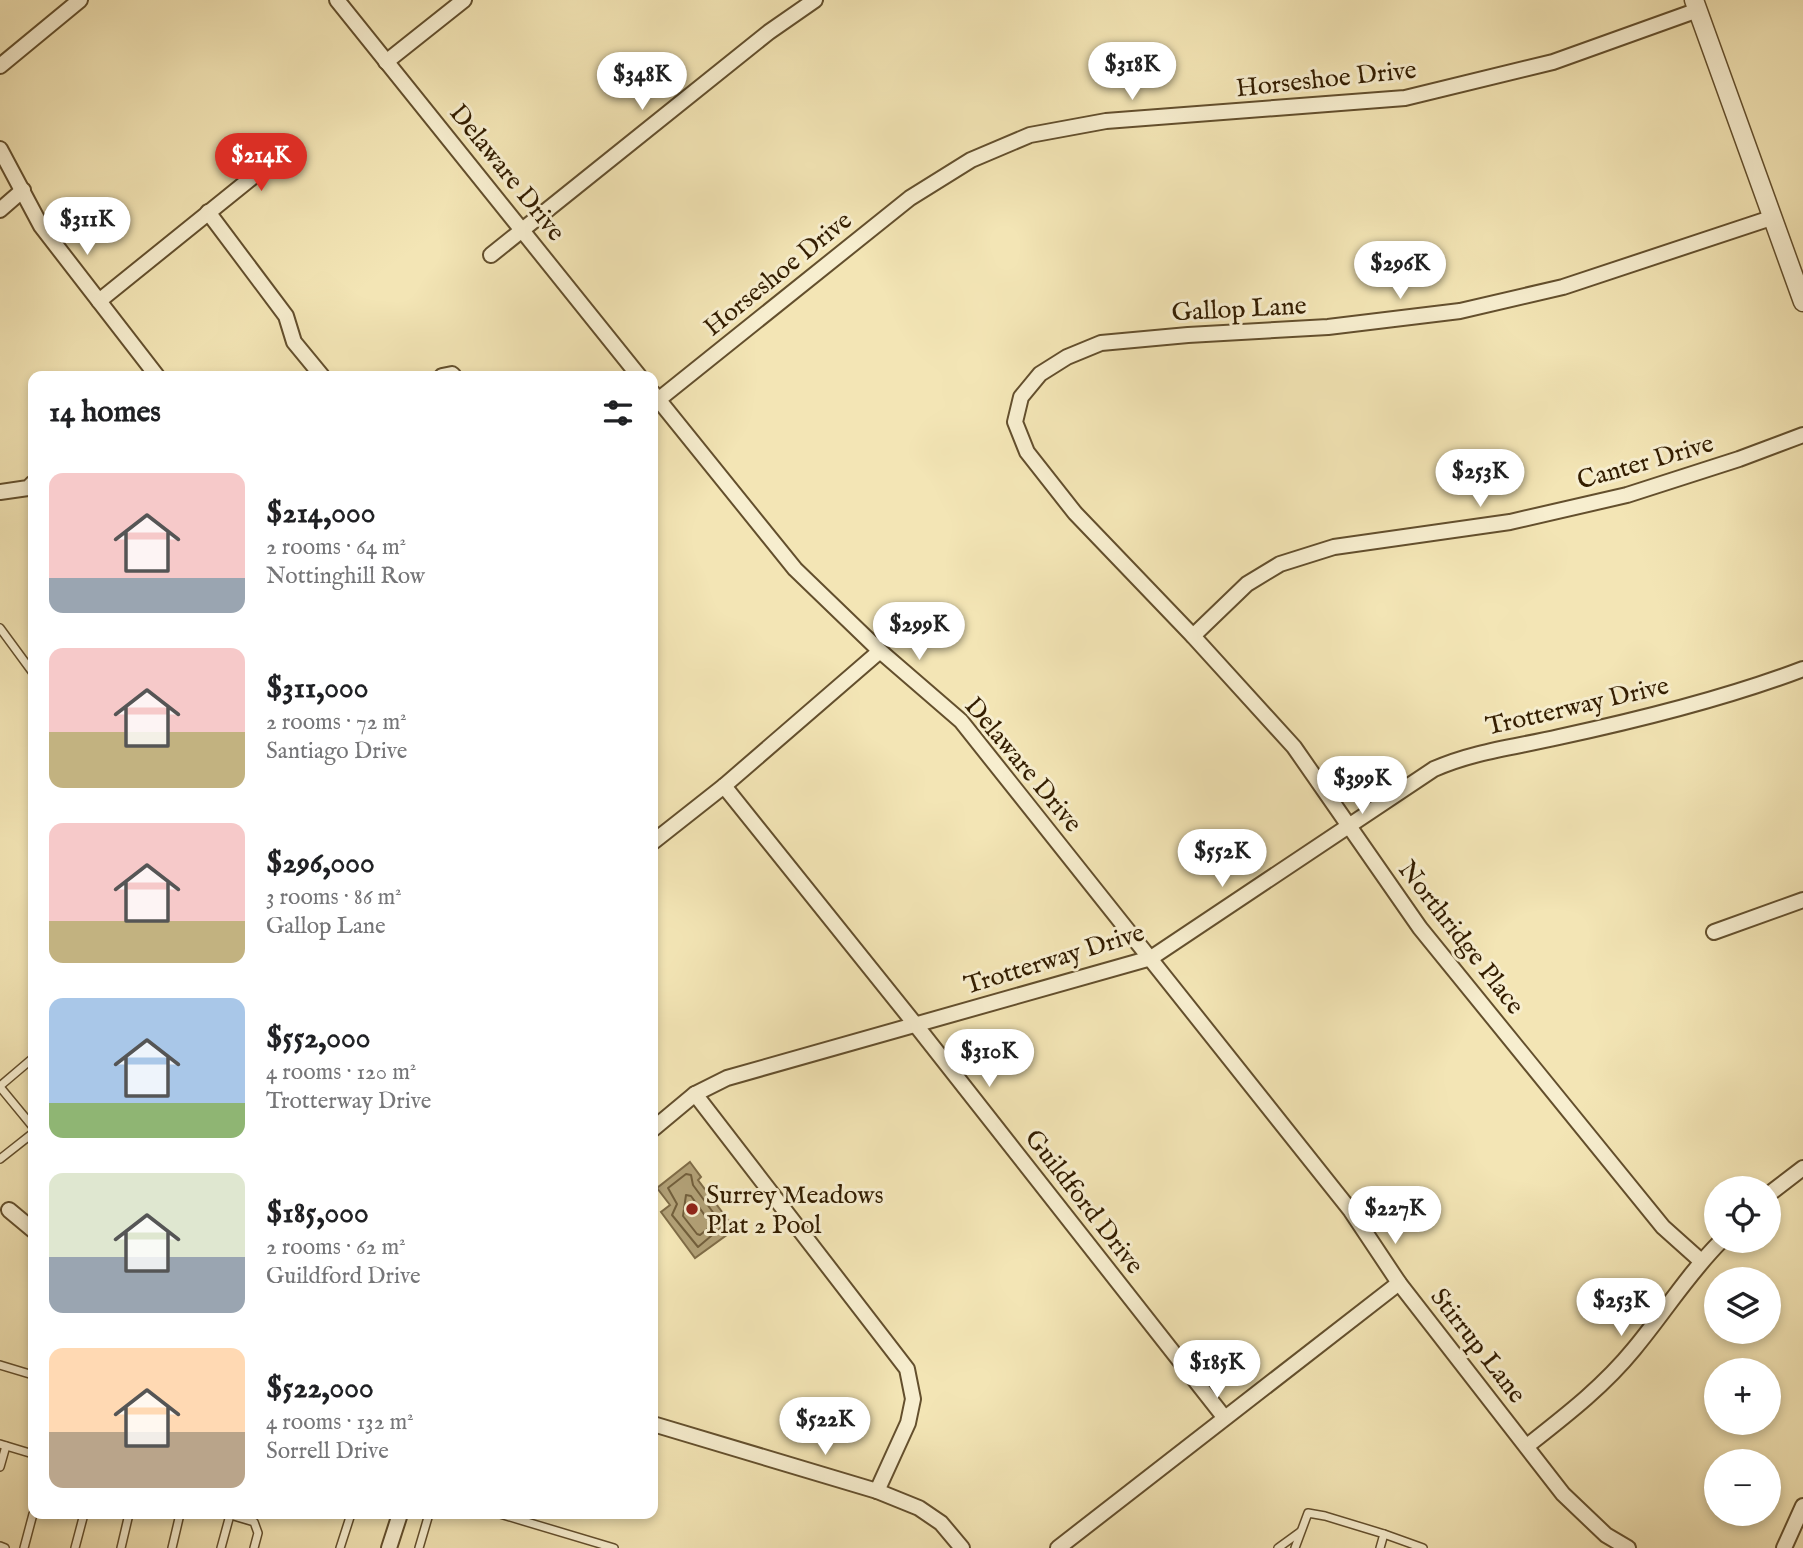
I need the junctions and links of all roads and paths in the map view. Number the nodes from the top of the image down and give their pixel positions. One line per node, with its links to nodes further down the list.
1 (80, 0): 7 (street)
2 (337, 0): 6 (street, Delaware Drive)
3 (464, 0): 6 (street)
4 (815, 0): 14 (street)
5 (1696, 5): 13 (street); 22 (street, Horseshoe Drive)
6 (386, 62): 14 (street, Delaware Drive)
7 (0, 66)
8 (291, 146): 12 (street)
9 (0, 149): 10 (street)
10 (23, 190): 11 (street); 16 (street)
11 (0, 210)
12 (208, 212): 16 (street); 19 (street)
13 (1771, 218): 17 (street); 21 (street, Gallop Lane)
14 (523, 230): 15 (street); 20 (street, Delaware Drive)
15 (491, 255)
16 (100, 301): 18 (street)
17 (1803, 302)
18 (153, 371)
19 (318, 371)
20 (635, 371)
21 (1040, 374): 28 (street, Northridge Place)
22 (658, 395)
23 (658, 401): 29 (street, Delaware Drive)
24 (1803, 435): 28 (street, Canter Drive)
25 (28, 488): 26 (street)
26 (0, 492)
27 (0, 628): 30 (lane)
28 (1193, 636): 33 (street, Northridge Place)
29 (880, 651): 32 (street); 37 (street, Delaware Drive)
30 (28, 666)
31 (1803, 670): 33 (street, Trotterway Drive)
32 (724, 786): 34 (street); 38 (street, Guildford Drive)
33 (1348, 826): 37 (street, Trotterway Drive); 51 (street, Northridge Place)
34 (658, 838)
35 (1803, 900): 36 (street)
36 (1714, 932)
37 (1151, 958): 38 (street, Trotterway Drive); 52 (street, Stirrup Lane)
38 (915, 1024): 41 (street, Trotterway Drive); 55 (street, Guildford Drive)
39 (28, 1062): 40 (lane)
40 (0, 1086): 42 (lane)
41 (695, 1094): 43 (street, Trotterway Drive); 61 (street)
42 (28, 1121)
43 (658, 1125)
44 (28, 1137): 45 (lane)
45 (0, 1159)
46 (1803, 1168): 47 (street)
47 (1781, 1185)
48 (9, 1210): 49 (street)
49 (28, 1226)
50 (1709, 1253): 51 (street)
51 (1701, 1261): 58 (street)
52 (1399, 1283): 55 (street); 58 (street, Stirrup Lane)
53 (0, 1365): 54 (lane)
54 (28, 1373)
55 (1224, 1416): 88 (street)
56 (658, 1425): 61 (street)
57 (3, 1445): 59 (lane); 60 (lane)
58 (1527, 1446): 93 (street, Stirrup Lane)
59 (28, 1452)
60 (0, 1467)
61 (877, 1491): 87 (street)
62 (1803, 1506): 94 (street)
63 (32, 1519): 77 (lane)
64 (83, 1519): 78 (lane)
65 (128, 1519): 79 (lane)
66 (179, 1519): 80 (lane)
67 (228, 1519): 81 (lane)
68 (245, 1519): 82 (lane)
69 (349, 1519): 83 (lane)
70 (398, 1519): 84 (street)
71 (428, 1519): 85 (lane)
72 (517, 1519): 86 (lane)
73 (1300, 1531): 74 (lane); 89 (lane); 90 (lane)
74 (1384, 1534): 91 (lane); 92 (lane)
75 (0, 1546): 76 (lane)
76 (5, 1548)
77 (24, 1548)
78 (75, 1548)
79 (121, 1548)
80 (172, 1548)
81 (221, 1548)
82 (254, 1548)
83 (340, 1548)
84 (389, 1548)
85 (419, 1548)
86 (614, 1548)
87 (962, 1548)
88 (1058, 1548)
89 (1278, 1548)
90 (1295, 1548)
91 (1381, 1548)
92 (1423, 1548)
93 (1628, 1548)
94 (1784, 1548)

